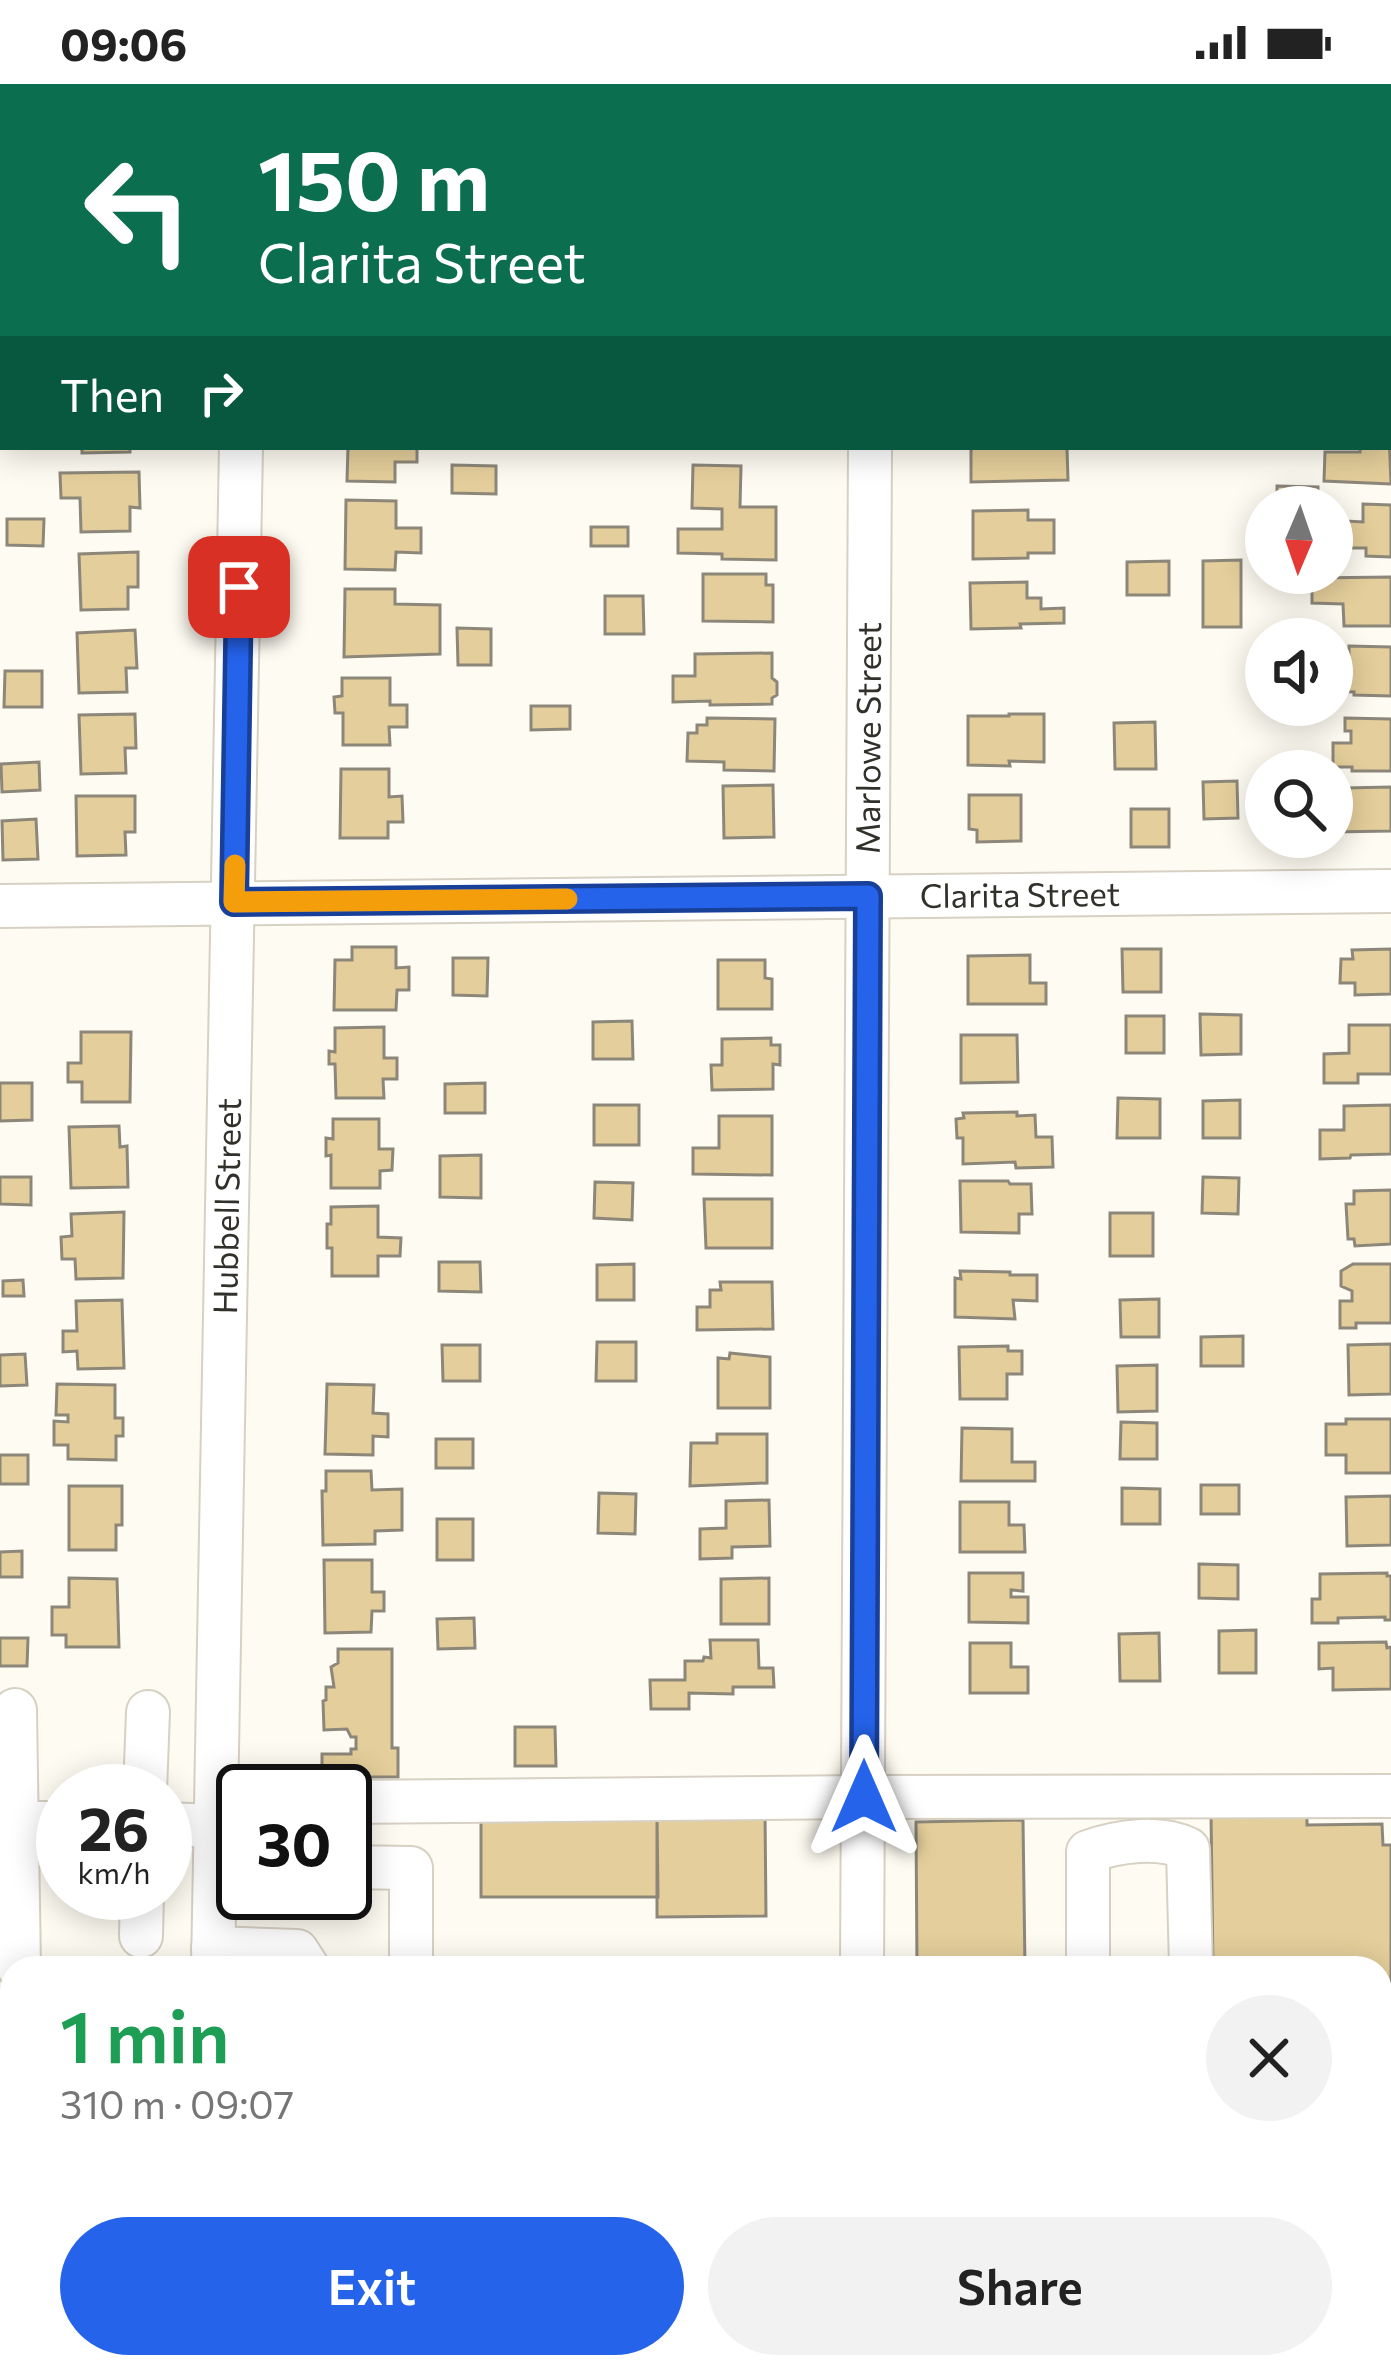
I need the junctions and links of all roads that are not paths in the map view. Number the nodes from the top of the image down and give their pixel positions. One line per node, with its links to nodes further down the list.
1 (241, 450): 5 (street, Hubbell Street)
2 (870, 450): 4 (street, Marlowe Street)
3 (1391, 891): 4 (street, Clarita Street)
4 (868, 896): 5 (street, Clarita Street); 12 (street, Marlowe Street)
5 (234, 902): 6 (street, Clarita Street); 10 (street, Hubbell Street)
6 (0, 906)
7 (15, 1710): 14 (street)
8 (148, 1712): 9 (street)
9 (146, 1764)
10 (227, 1764)
11 (1391, 1796): 12 (street)
12 (864, 1797): 13 (street); 24 (street, Marlowe Street)
13 (372, 1802)
14 (11, 1816): 19 (street)
15 (372, 1867): 23 (street)
16 (141, 1920): 18 (street)
17 (217, 1920): 20 (street, Hubbell Street)
18 (141, 1936)
19 (18, 1956)
20 (213, 1956)
21 (237, 1956): 22 (street)
22 (300, 1956)
23 (411, 1956)
24 (862, 1956)
25 (1088, 1956): 26 (street)
26 (1192, 1956)

